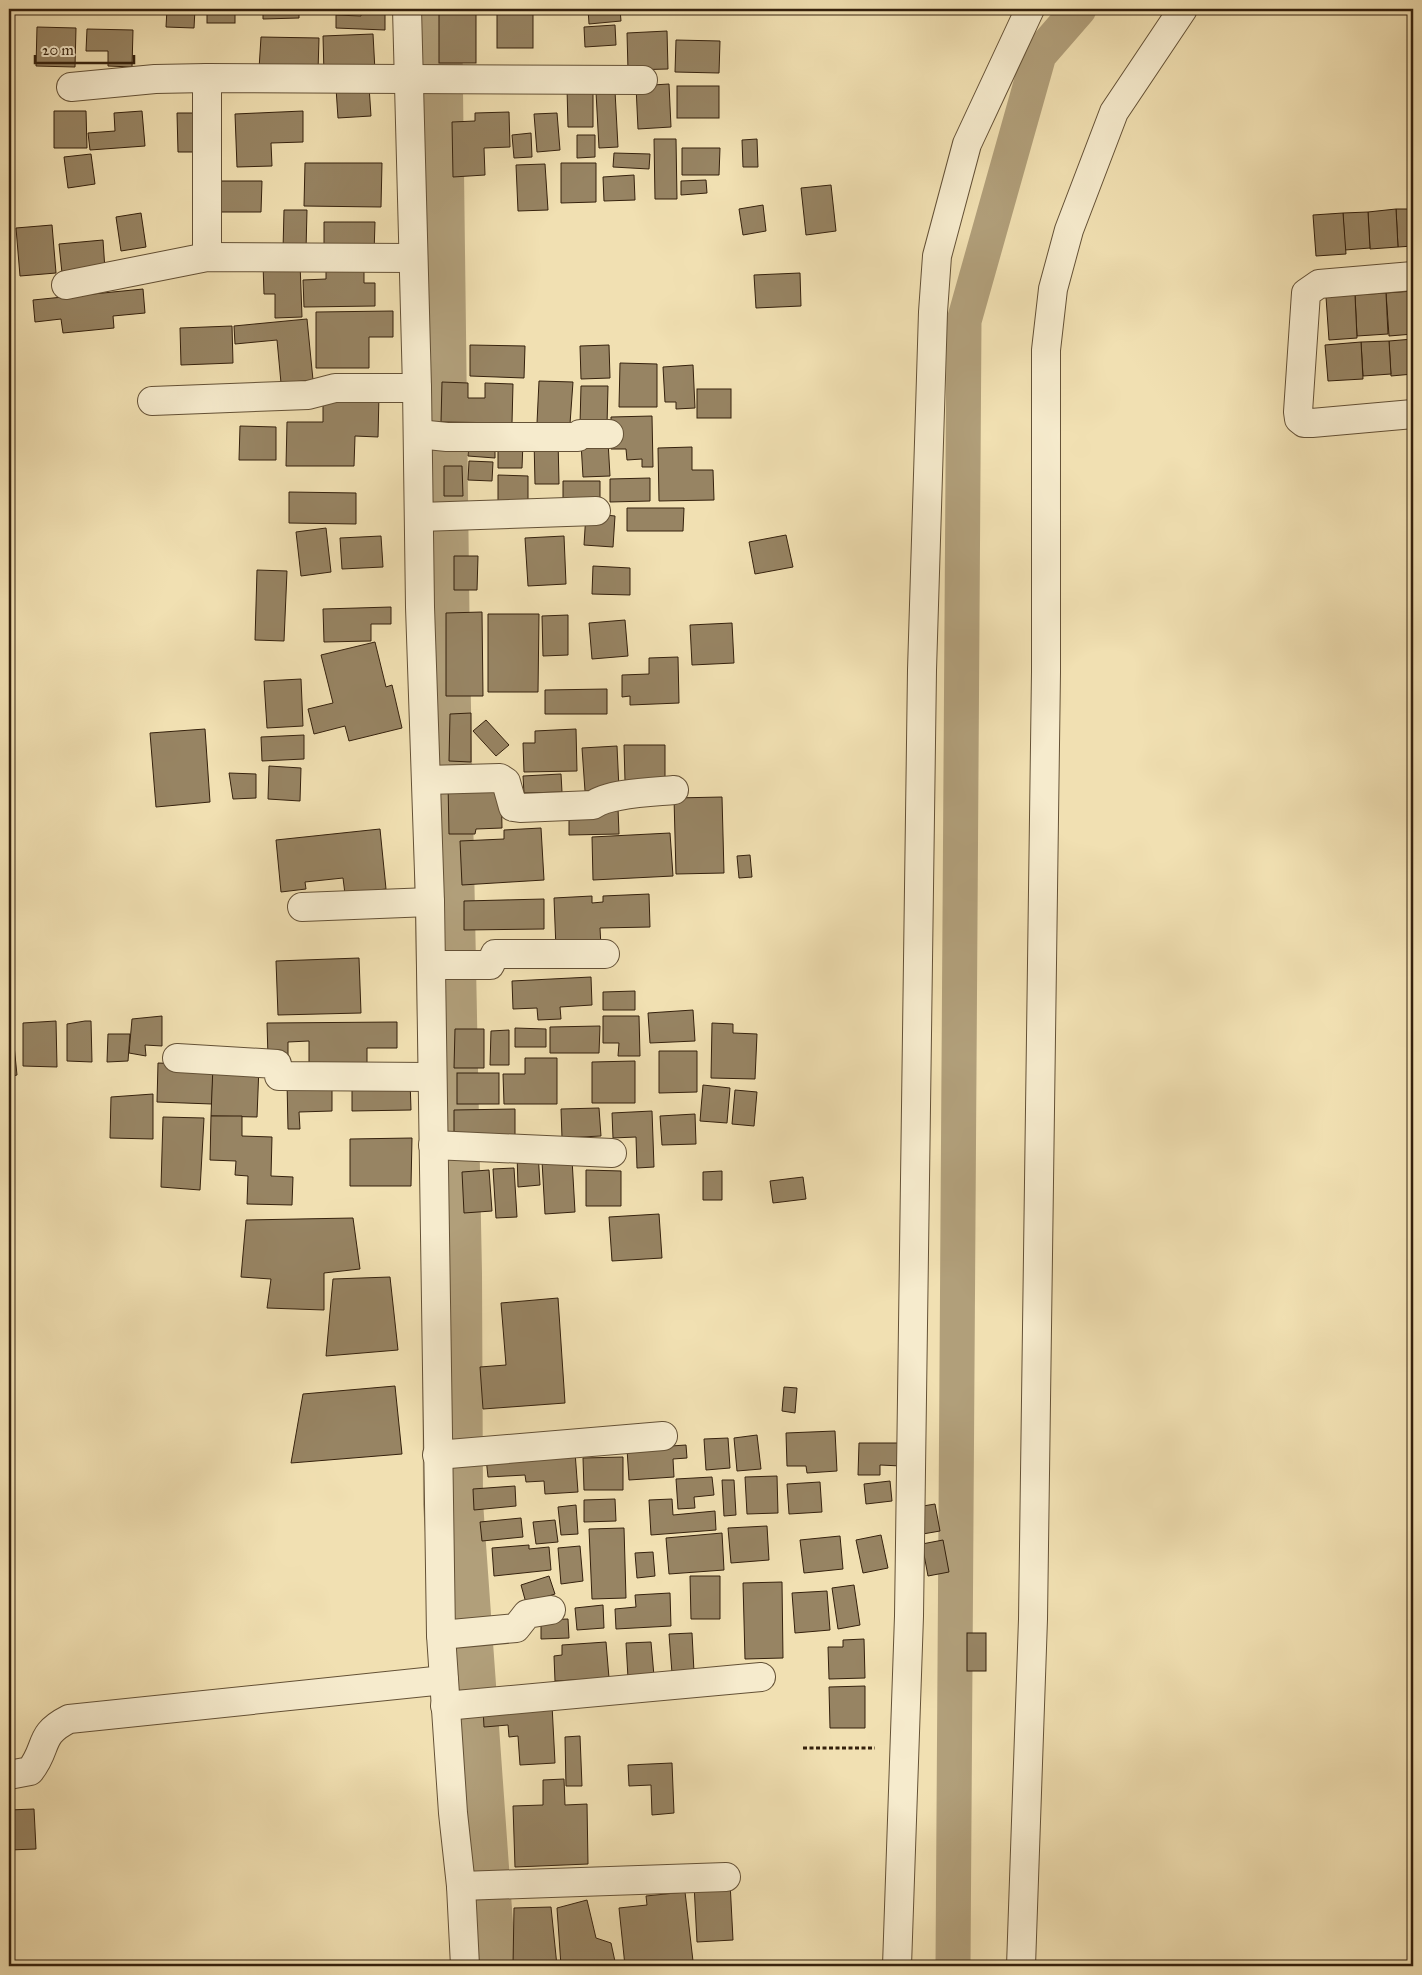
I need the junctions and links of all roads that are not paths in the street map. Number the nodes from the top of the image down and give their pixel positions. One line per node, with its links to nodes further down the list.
1 (407, 9): 5 (street)
2 (1030, 9): 39 (street)
3 (1183, 9): 40 (street)
4 (208, 78): 5 (street); 7 (street); 8 (street)
5 (422, 78): 6 (street); 9 (street)
6 (643, 80)
7 (72, 87)
8 (207, 257): 9 (street); 11 (street)
9 (414, 258): 12 (street)
10 (1413, 276): 14 (street)
11 (66, 285)
12 (417, 388): 13 (street); 16 (street)
13 (152, 401)
14 (1413, 414)
15 (609, 434): 16 (street)
16 (431, 436): 18 (street)
17 (596, 511): 18 (street)
18 (434, 516): 19 (street)
19 (438, 780): 20 (street); 21 (street)
20 (674, 790)
21 (430, 902): 22 (street); 24 (street)
22 (302, 907)
23 (604, 954): 24 (street)
24 (441, 964): 26 (street)
25 (177, 1058): 26 (street)
26 (432, 1077): 27 (street)
27 (445, 1145): 28 (street); 30 (street)
28 (612, 1153)
29 (663, 1436): 30 (street)
30 (449, 1455): 32 (street)
31 (551, 1610): 32 (street)
32 (458, 1634): 34 (street)
33 (761, 1677): 34 (street)
34 (457, 1698): 35 (street); 37 (street)
35 (9, 1775)
36 (726, 1877): 37 (street)
37 (476, 1885): 38 (street)
38 (465, 1966)
39 (897, 1966)
40 (1021, 1966)

